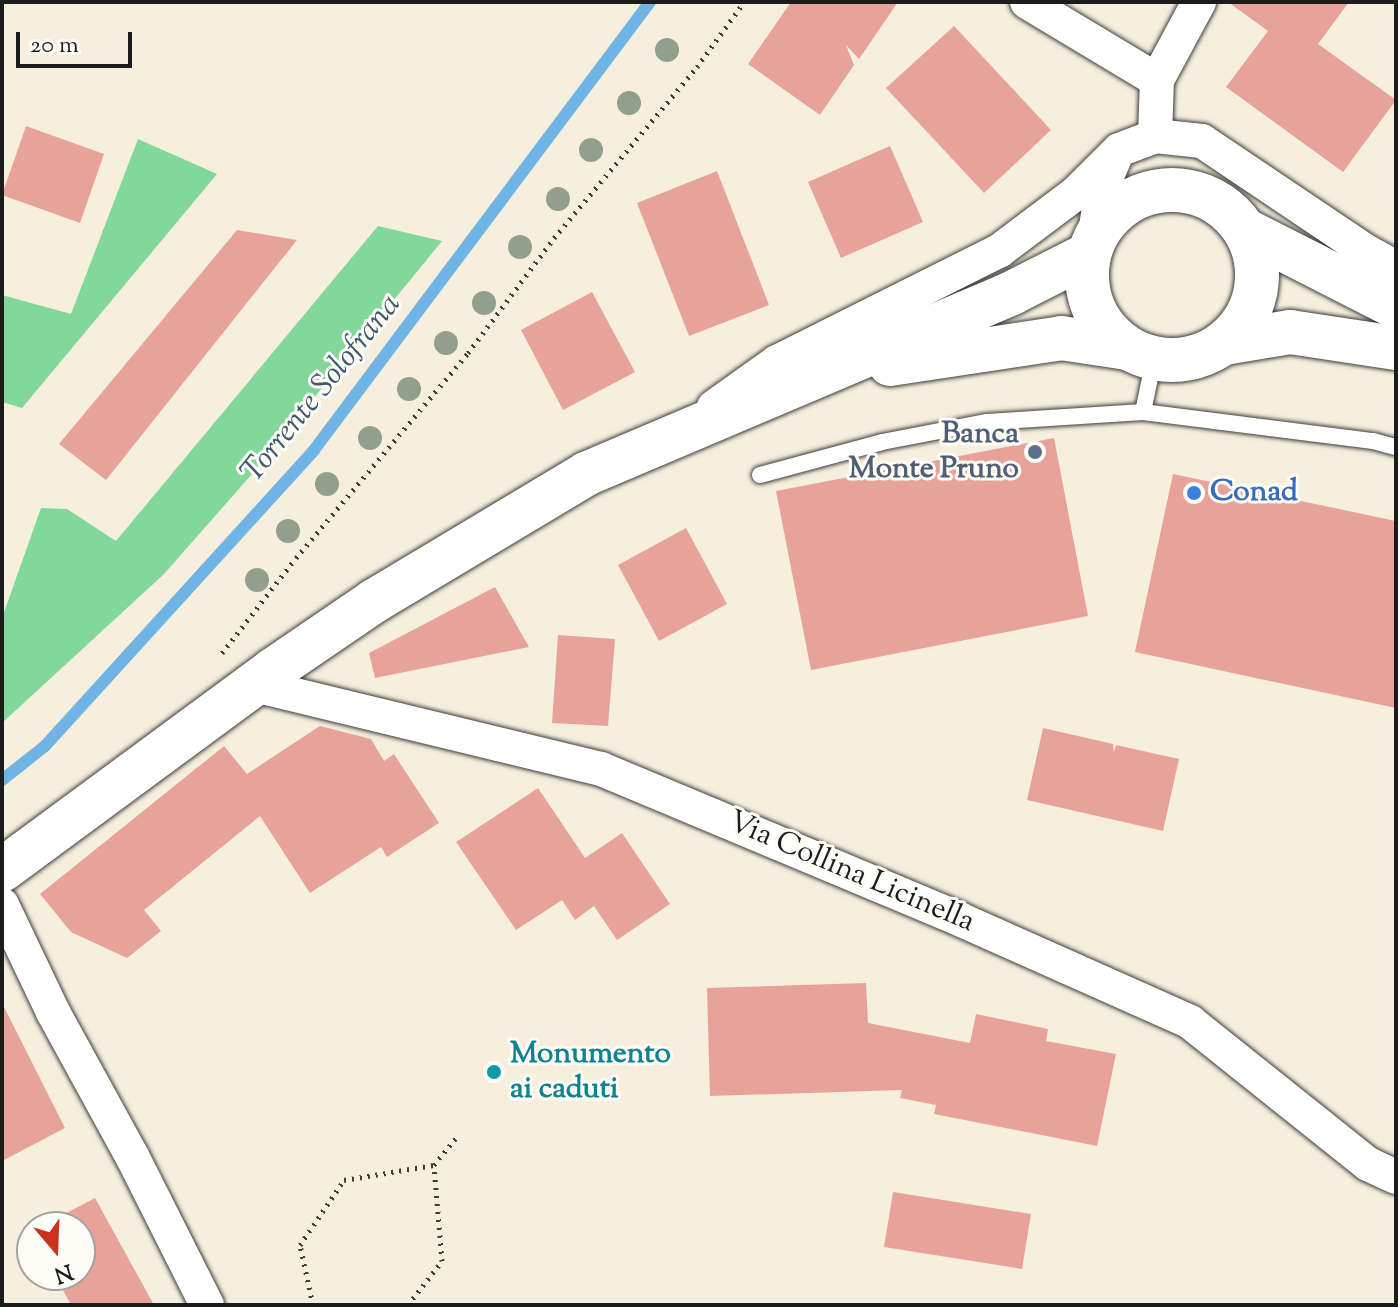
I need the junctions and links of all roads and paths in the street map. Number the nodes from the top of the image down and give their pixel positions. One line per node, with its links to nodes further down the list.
1 (744, 2): 23 (path)
2 (1027, 2): 4 (street)
3 (1199, 2): 4 (street)
4 (1157, 80): 5 (street)
5 (1155, 136): 6 (street); 7 (street)
6 (1119, 150): 10 (street); 19 (street)
7 (1274, 187): 8 (street); 11 (street)
8 (1245, 230): 10 (main road); 13 (main road); 14 (main road)
9 (1396, 238): 11 (street)
10 (1092, 247): 16 (main road); 17 (main road)
11 (1364, 250): 12 (street)
12 (1396, 268)
13 (1396, 307)
14 (1224, 343): 15 (main road); 16 (main road)
15 (1396, 348)
16 (1141, 353): 17 (main road); 18 (lane)
17 (821, 376): 19 (main road)
18 (1143, 412): 20 (lane); 21 (lane)
19 (690, 428): 22 (main road)
20 (1396, 447)
21 (760, 475)
22 (254, 685): 23 (main road); 28 (street, Via Collina Licinella)
23 (209, 717): 24 (main road)
24 (2, 870)
25 (2, 905): 29 (street)
26 (457, 1137): 27 (path)
27 (434, 1165): 30 (path); 31 (path)
28 (1396, 1177)
29 (207, 1305)
30 (313, 1305)
31 (408, 1305)

